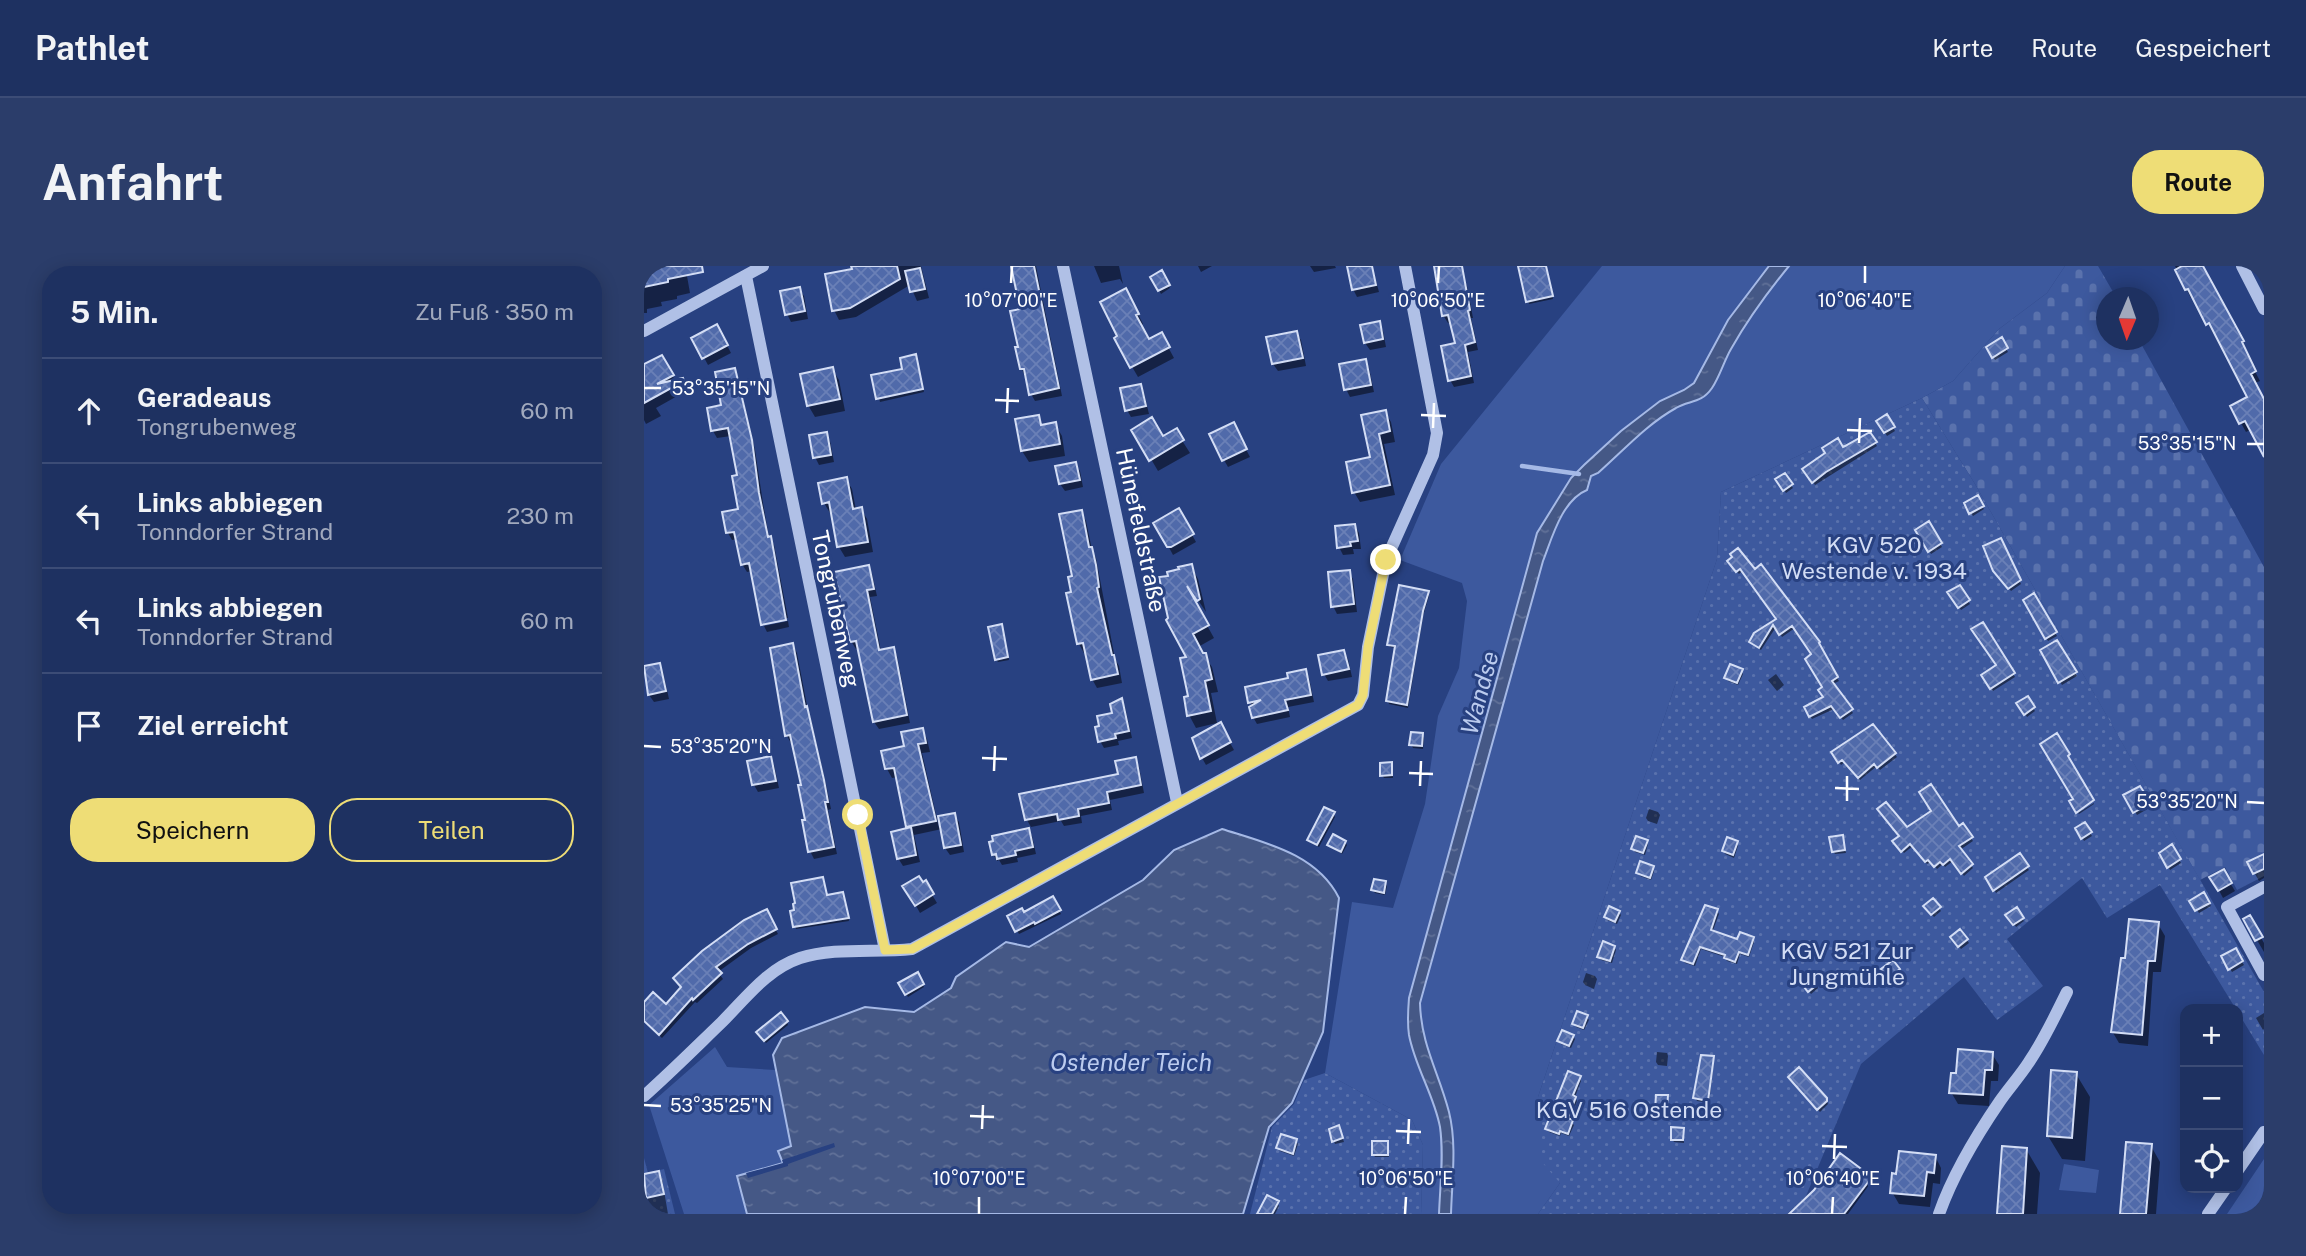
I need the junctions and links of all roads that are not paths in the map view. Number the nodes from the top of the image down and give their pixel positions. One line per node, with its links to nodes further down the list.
1 (763, 266): 5 (street)
2 (1063, 266): 8 (street, Hünefeldstraße)
3 (1405, 266): 8 (street)
4 (2242, 266): 6 (street)
5 (746, 276): 7 (street); 10 (street, Tongrubenweg)
6 (2264, 309)
7 (644, 331)
8 (1177, 803): 10 (street)
9 (2264, 887): 11 (street)
10 (885, 950): 13 (street)
11 (2264, 975)
12 (2067, 992): 17 (street)
13 (644, 1096)
14 (2264, 1132): 15 (street)
15 (2243, 1163)
16 (2223, 1193): 18 (street)
17 (1939, 1214)
18 (2208, 1214)

